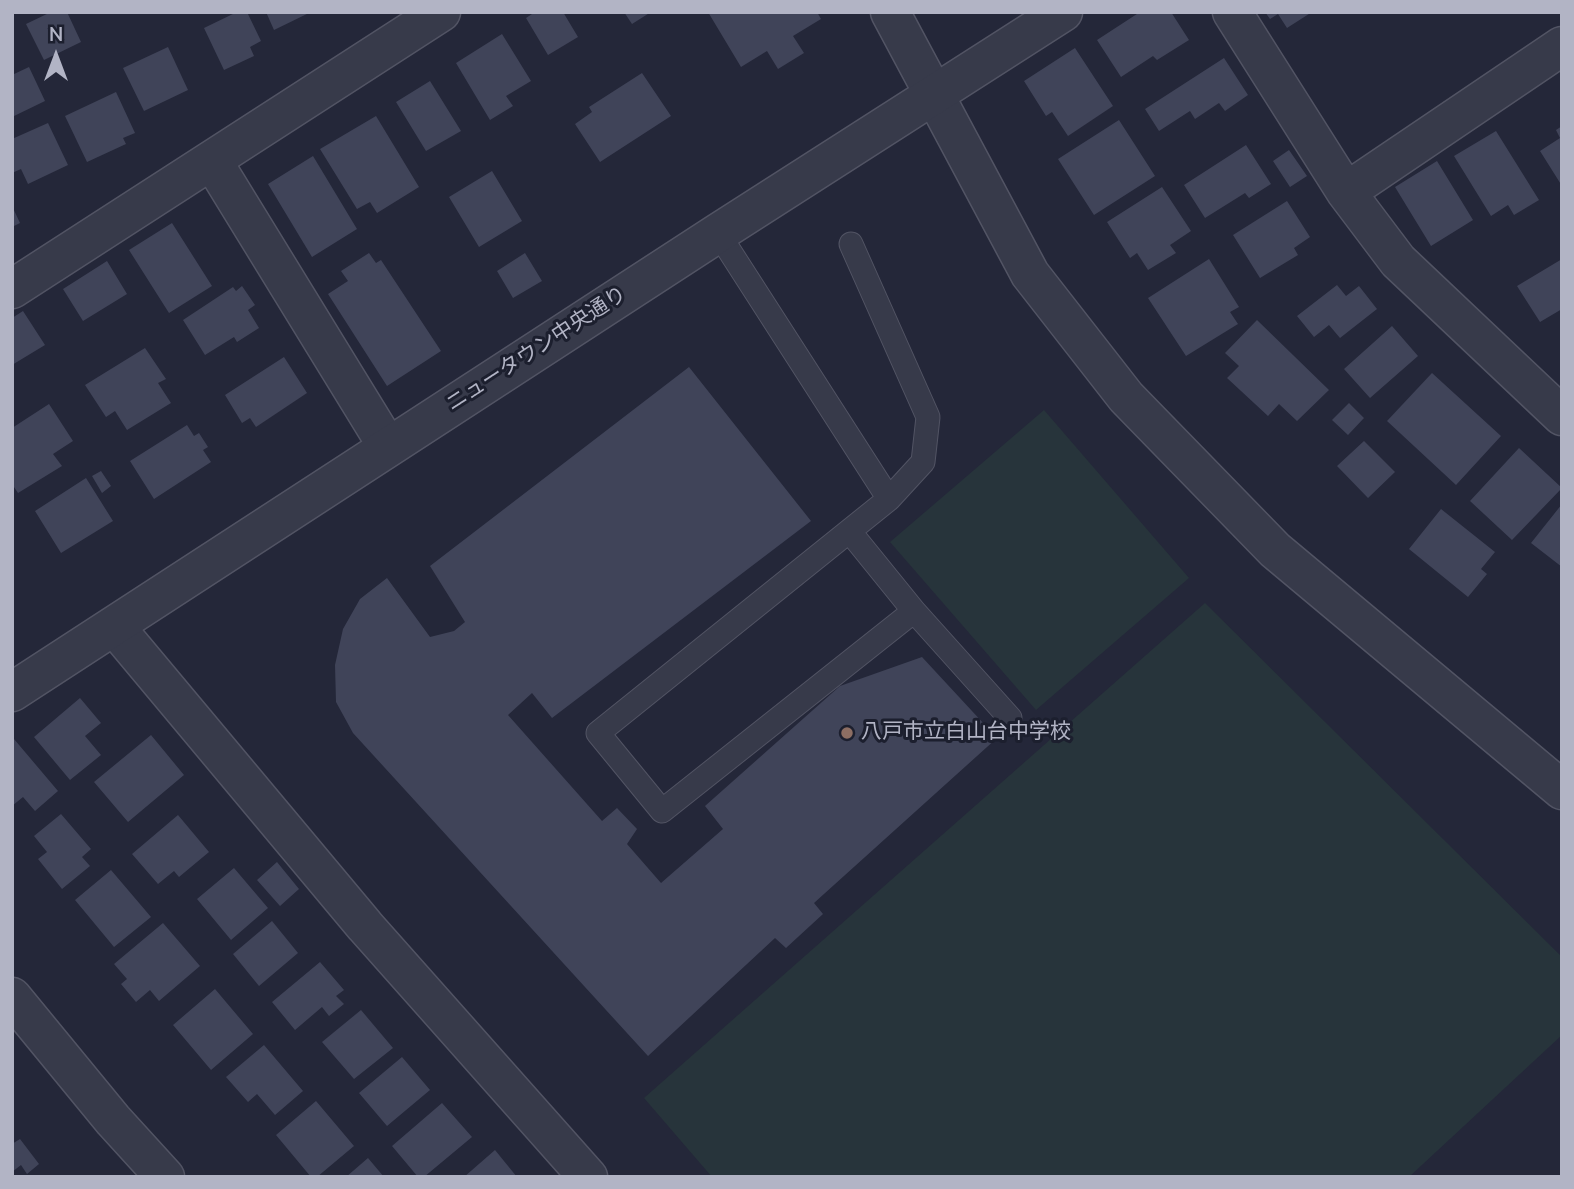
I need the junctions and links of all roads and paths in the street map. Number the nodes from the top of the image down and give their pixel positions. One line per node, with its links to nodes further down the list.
1 (441, 12): 7 (street)
2 (890, 12): 6 (street)
3 (1063, 12): 6 (street, ニュータウン中央通り)
4 (1232, 12): 8 (street)
5 (1562, 46): 8 (street)
6 (933, 94): 9 (street, ニュータウン中央通り); 20 (street)
7 (213, 162): 11 (street); 13 (street)
8 (1346, 192): 12 (street)
9 (718, 233): 13 (street, ニュータウン中央通り); 14 (lane)
10 (851, 244): 14 (lane)
11 (12, 289)
12 (1562, 416)
13 (388, 447): 17 (street, ニュータウン中央通り)
14 (890, 499): 15 (lane)
15 (850, 531): 16 (lane); 16 (lane)
16 (914, 611): 19 (lane)
17 (115, 627): 18 (street, ニュータウン中央通り); 23 (street)
18 (12, 692)
19 (1010, 718)
20 (1562, 790)
21 (12, 997): 22 (street)
22 (164, 1177)
23 (588, 1177)

